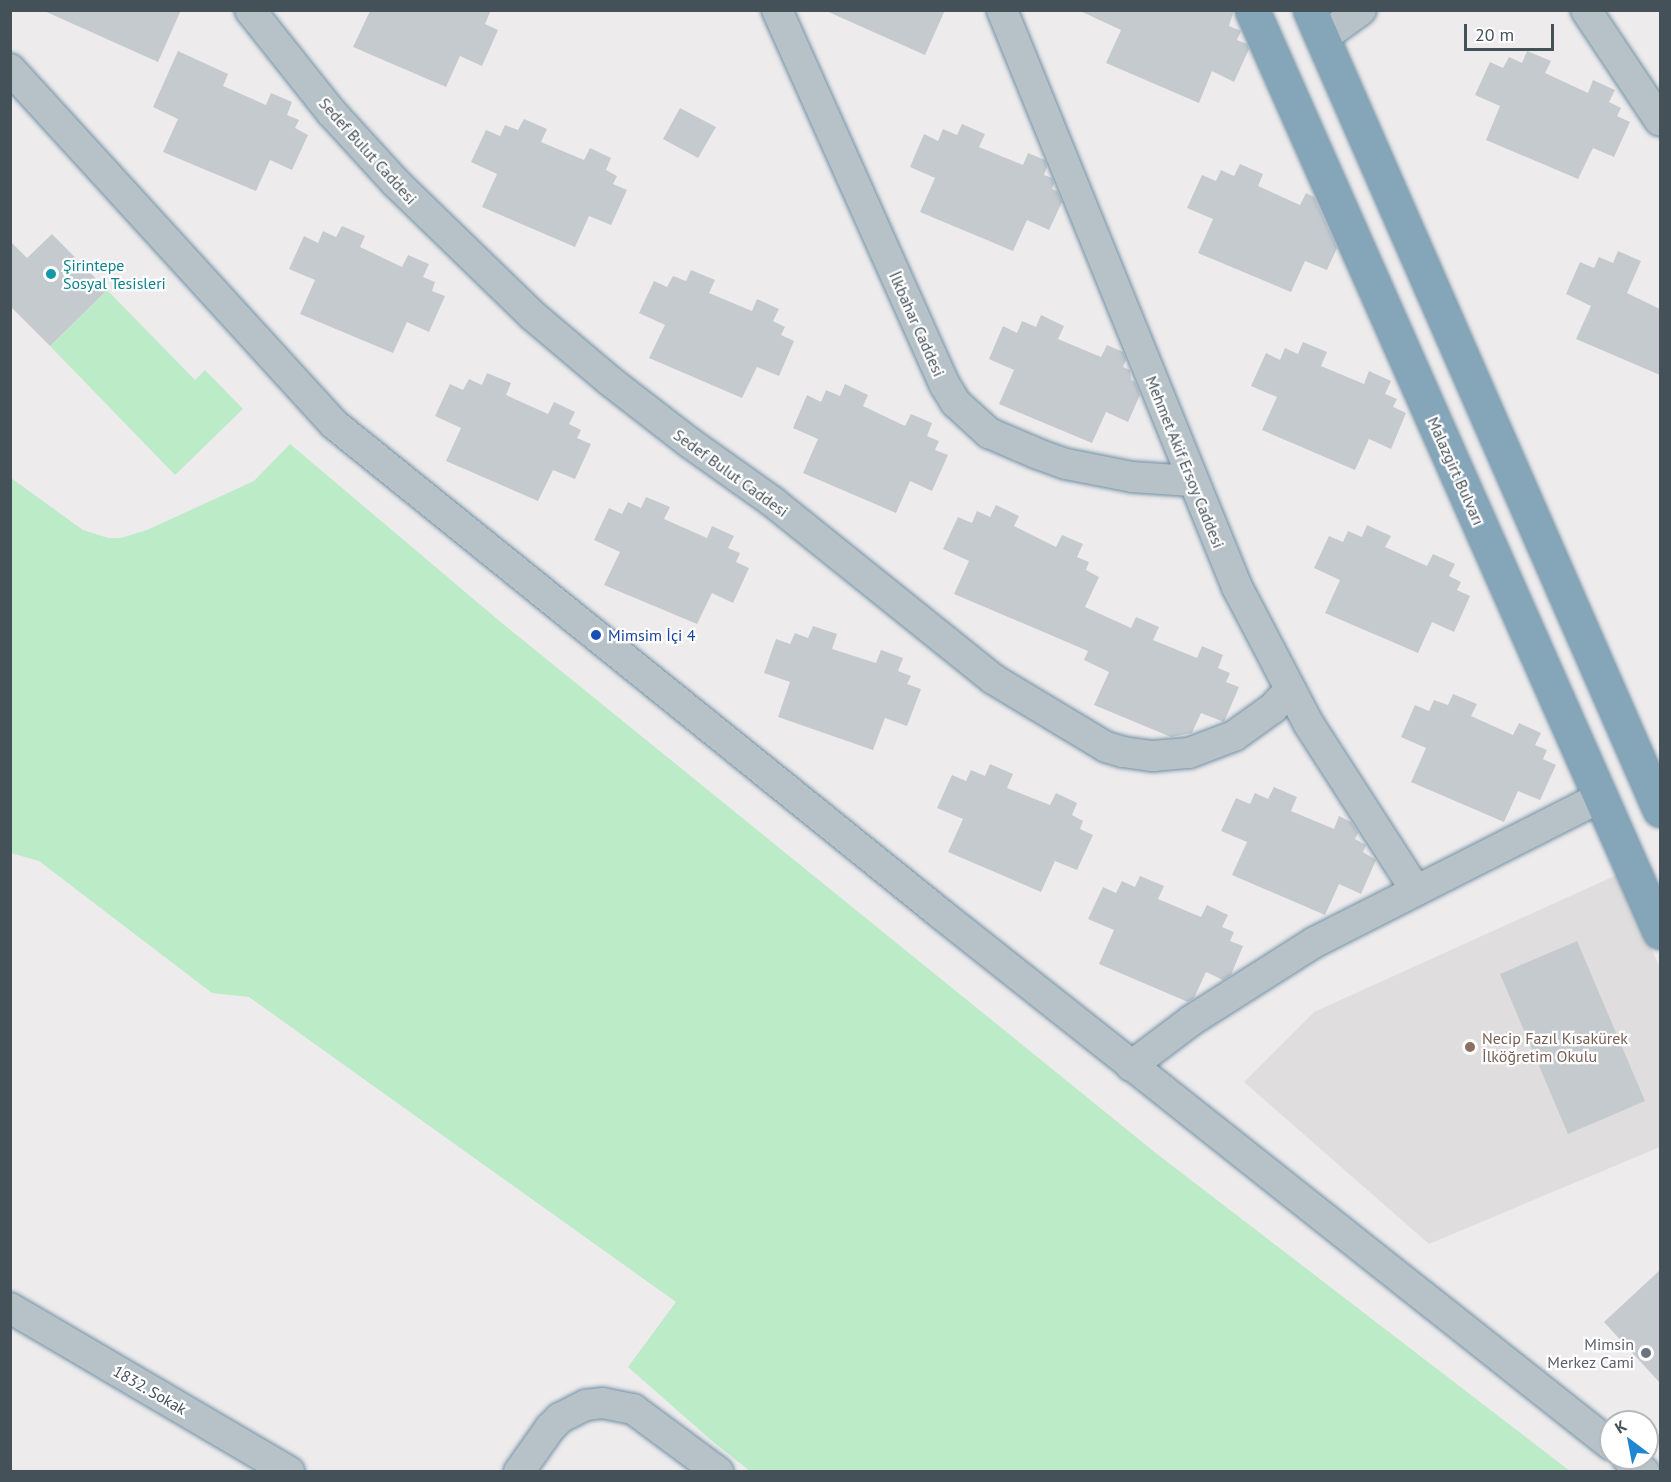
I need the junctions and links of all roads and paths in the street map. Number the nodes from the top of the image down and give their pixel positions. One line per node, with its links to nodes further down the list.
1 (250, 10): 11 (street, Sedef Bulut Caddesi)
2 (777, 10): 10 (street, İlkbahar Caddesi)
3 (1002, 10): 10 (street, Mehmet Akif Ersoy Caddesi)
4 (1252, 10): 12 (highway, Malazgirt Bulvarı)
5 (1361, 10): 7 (street)
6 (1586, 10): 9 (street)
7 (1316, 24): 13 (highway)
8 (10, 69): 16 (street)
9 (1660, 121)
10 (1193, 481): 11 (street, Mehmet Akif Ersoy Caddesi)
11 (1289, 690): 14 (street, Mehmet Akif Ersoy Caddesi)
12 (1600, 797): 14 (street); 15 (highway, Malazgirt Bulvarı)
13 (1660, 810)
14 (1415, 889): 16 (street)
15 (1660, 932)
16 (1131, 1066): 18 (street)
17 (10, 1308): 19 (street, 1832. Sokak)
18 (1599, 1436)
19 (290, 1472)
20 (519, 1472): 21 (street)
21 (718, 1472)

